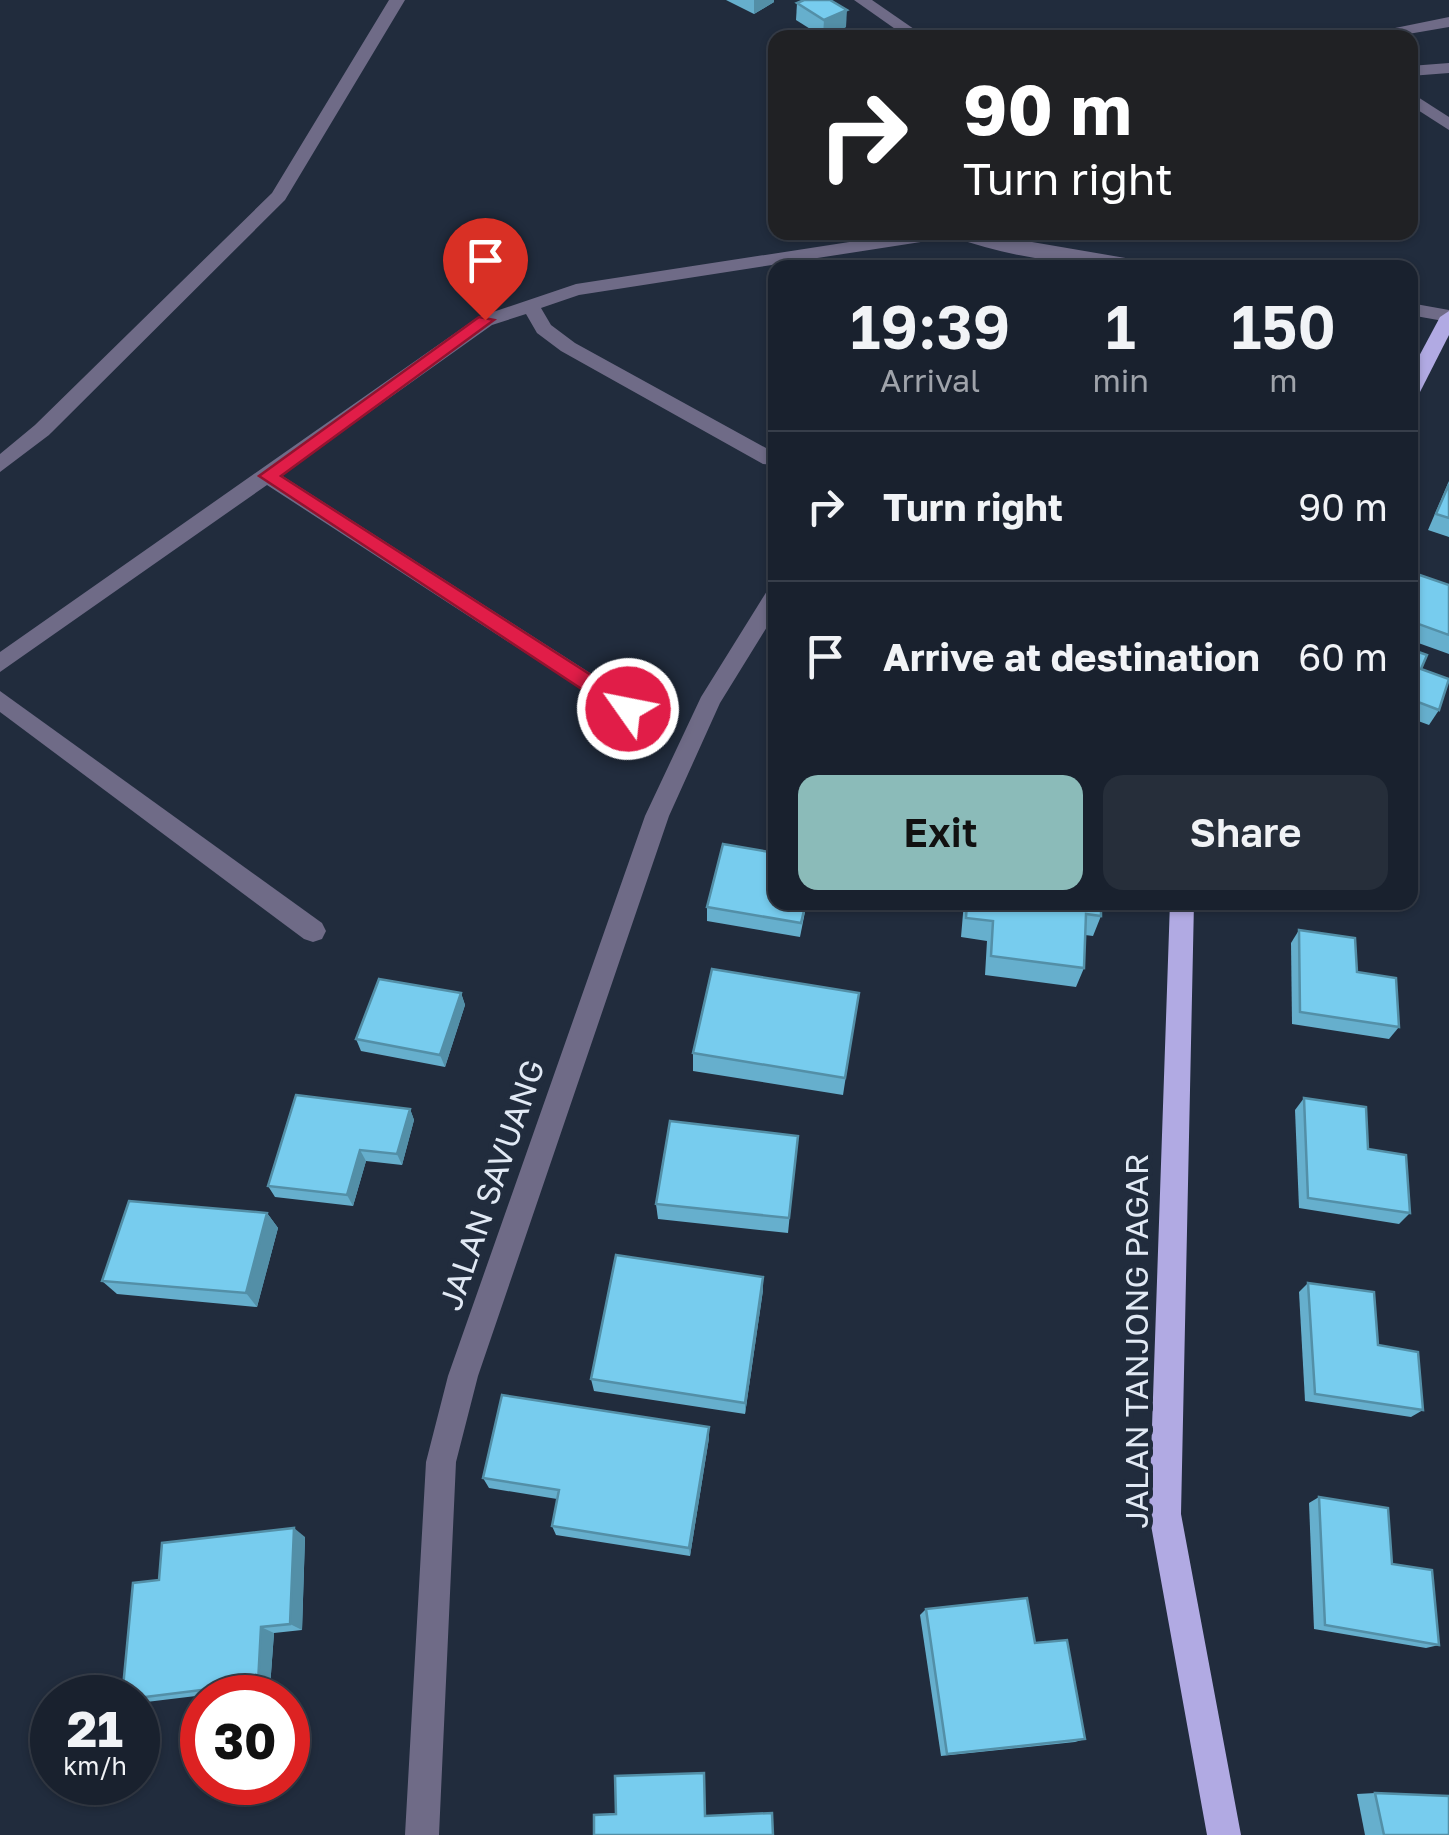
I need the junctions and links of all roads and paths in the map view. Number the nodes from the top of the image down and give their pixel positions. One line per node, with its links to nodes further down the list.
1 (397, 0): 20 (street)
2 (862, 0): 4 (street)
3 (1449, 22): 5 (street)
4 (907, 30)
5 (1402, 30)
6 (1449, 68): 7 (street)
7 (1418, 70)
8 (1418, 103): 9 (street)
9 (1449, 124)
10 (901, 240): 13 (street)
11 (977, 240): 14 (street)
12 (768, 260): 15 (street)
13 (771, 260)
14 (1103, 260)
15 (529, 303): 19 (street); 21 (street)
16 (1418, 310): 17 (street)
17 (1449, 316): 18 (main road)
18 (1418, 376)
19 (768, 459)
20 (0, 465)
21 (268, 476): 23 (street); 25 (street)
22 (768, 608): 28 (street, JALAN SAVUANG)
23 (0, 664)
24 (0, 700): 27 (street)
25 (628, 709)
26 (1182, 910): 29 (main road, JALAN TANJONG PAGAR)
27 (313, 931)
28 (422, 1835)
29 (1224, 1835)

